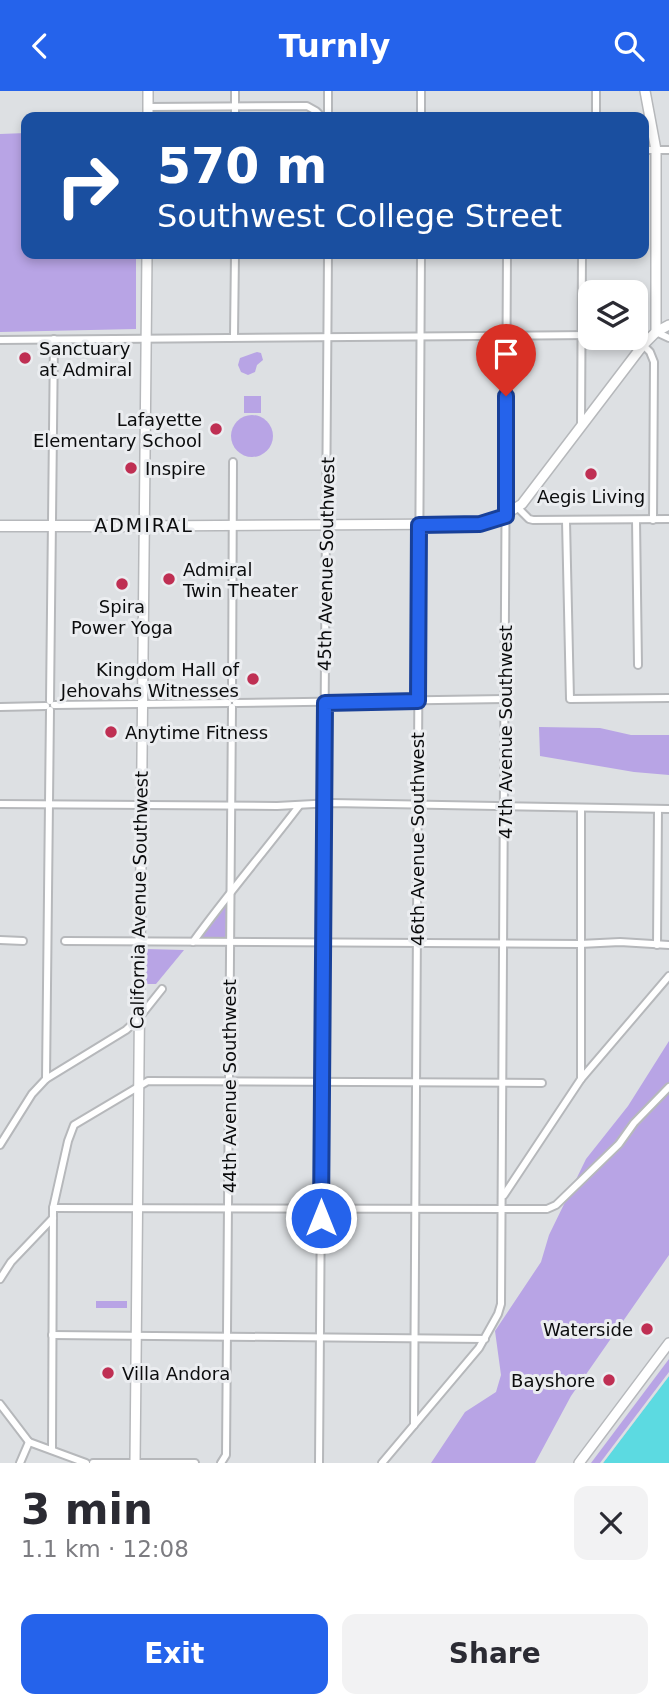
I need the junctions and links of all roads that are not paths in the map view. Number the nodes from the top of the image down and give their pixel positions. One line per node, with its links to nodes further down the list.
1 (148, 91): 8 (main road)
2 (235, 91): 7 (street)
3 (328, 91): 12 (street)
4 (421, 91): 13 (street)
5 (596, 91): 14 (street)
6 (645, 91): 16 (main road)
7 (235, 106): 8 (street); 10 (street); 11 (street)
8 (148, 107): 9 (main road)
9 (148, 112)
10 (235, 112)
11 (317, 112)
12 (328, 112)
13 (421, 112)
14 (596, 112)
15 (649, 112): 18 (main road)
16 (649, 112)
17 (649, 150): 18 (street)
18 (656, 150): 19 (street); 28 (main road)
19 (669, 150)
20 (147, 259): 34 (main road, California Avenue Southwest)
21 (235, 259): 32 (street)
22 (328, 259): 33 (street, 45th Avenue Southwest)
23 (421, 259): 29 (street, 46th Avenue Southwest)
24 (507, 259): 30 (street, 47th Avenue Southwest)
25 (582, 259): 26 (street)
26 (582, 280)
27 (669, 325): 28 (main road)
28 (656, 332): 35 (street); 38 (main road)
29 (420, 335): 30 (street); 33 (street); 52 (street, 46th Avenue Southwest)
30 (506, 335): 31 (street); 45 (street, 47th Avenue Southwest)
31 (578, 335)
32 (234, 336): 33 (street); 34 (street)
33 (327, 336): 50 (street, 45th Avenue Southwest)
34 (146, 337): 36 (street); 55 (main road, California Avenue Southwest)
35 (669, 338)
36 (54, 339): 37 (street); 54 (street)
37 (0, 340)
38 (648, 340)
39 (581, 350): 42 (street)
40 (639, 350): 42 (main road)
41 (648, 350): 48 (street)
42 (581, 425): 44 (main road)
43 (233, 462): 51 (street, 44th Avenue Southwest)
44 (518, 508): 45 (main road); 49 (street)
45 (506, 516): 52 (main road); 58 (street, 47th Avenue Southwest)
46 (669, 519): 48 (street)
47 (636, 520): 48 (street); 49 (street); 56 (street)
48 (653, 520)
49 (566, 521): 57 (street)
50 (327, 524): 51 (main road); 52 (main road); 61 (street, 45th Avenue Southwest)
51 (233, 525): 55 (main road); 60 (street, 44th Avenue Southwest)
52 (419, 525): 59 (street, 46th Avenue Southwest)
53 (0, 526): 54 (main road)
54 (52, 526): 55 (main road); 63 (street)
55 (143, 526): 62 (main road, California Avenue Southwest)
56 (638, 665)
57 (669, 698)
58 (505, 699): 59 (street); 72 (street, 47th Avenue Southwest)
59 (418, 701): 61 (street); 67 (street, 46th Avenue Southwest)
60 (232, 703): 61 (street); 62 (street); 70 (street, 44th Avenue Southwest)
61 (325, 703): 66 (street, 45th Avenue Southwest)
62 (142, 705): 63 (street); 69 (main road, California Avenue Southwest)
63 (50, 706): 64 (street); 68 (street)
64 (0, 707)
65 (0, 804): 68 (street)
66 (324, 804): 67 (street); 71 (street); 83 (street, 45th Avenue Southwest)
67 (417, 804): 72 (street); 84 (street, 46th Avenue Southwest)
68 (48, 805): 69 (street); 92 (street)
69 (140, 805): 70 (street); 80 (main road, California Avenue Southwest)
70 (231, 805): 71 (street); 76 (street, 44th Avenue Southwest)
71 (299, 806): 76 (street)
72 (504, 806): 73 (street); 85 (street, 47th Avenue Southwest)
73 (581, 808): 74 (street); 86 (street)
74 (658, 809): 75 (street); 87 (street)
75 (669, 809)
76 (230, 891): 81 (street); 82 (street, 44th Avenue Southwest)
77 (0, 940): 78 (street)
78 (23, 941)
79 (65, 941): 80 (street)
80 (139, 941): 81 (street); 91 (main road, California Avenue Southwest)
81 (193, 941): 82 (street)
82 (230, 942): 83 (street); 94 (street, 44th Avenue Southwest)
83 (323, 943): 84 (street); 95 (street, 45th Avenue Southwest)
84 (416, 943): 85 (street); 96 (street, 46th Avenue Southwest)
85 (503, 944): 86 (street); 98 (street, 47th Avenue Southwest)
86 (580, 944): 87 (street); 93 (street)
87 (657, 945): 88 (street)
88 (669, 945)
89 (669, 976): 93 (street)
90 (162, 989): 91 (street)
91 (138, 1019): 92 (street); 99 (main road, California Avenue Southwest)
92 (46, 1079): 101 (street)
93 (581, 1079): 102 (street)
94 (229, 1082): 95 (street); 99 (street); 105 (street, 44th Avenue Southwest)
95 (322, 1083): 96 (street); 106 (street, 45th Avenue Southwest)
96 (415, 1083): 98 (street); 107 (street, 46th Avenue Southwest)
97 (542, 1083): 98 (street)
98 (503, 1084): 102 (street, 47th Avenue Southwest)
99 (138, 1086): 103 (street); 104 (main road, California Avenue Southwest)
100 (669, 1087): 108 (street)
101 (0, 1145)
102 (503, 1196): 108 (street, 47th Avenue Southwest)
103 (53, 1208): 104 (street); 109 (street)
104 (137, 1208): 105 (street); 112 (main road, California Avenue Southwest)
105 (228, 1209): 106 (street); 113 (street, 44th Avenue Southwest)
106 (321, 1209): 107 (street); 114 (street, 45th Avenue Southwest)
107 (414, 1210): 108 (street); 115 (street, 46th Avenue Southwest)
108 (503, 1210): 116 (street, 47th Avenue Southwest)
109 (53, 1218): 110 (street); 111 (street)
110 (0, 1279)
111 (52, 1335): 112 (street); 121 (street)
112 (136, 1336): 113 (street); 125 (main road, California Avenue Southwest)
113 (227, 1336): 114 (street); 127 (street, 44th Avenue Southwest)
114 (320, 1337): 115 (street); 128 (street, 45th Avenue Southwest)
115 (413, 1338): 116 (street); 119 (street, 46th Avenue Southwest)
116 (485, 1339): 119 (street, 47th Avenue Southwest)
117 (669, 1343): 130 (main road)
118 (0, 1403): 120 (street)
119 (414, 1425): 129 (street, 47th Avenue Southwest)
120 (29, 1442): 121 (street); 122 (street)
121 (52, 1450): 123 (street)
122 (20, 1463)
123 (86, 1463)
124 (93, 1463): 125 (street)
125 (135, 1463): 126 (street)
126 (195, 1463)
127 (221, 1463)
128 (319, 1463)
129 (382, 1463)
130 (579, 1463)

